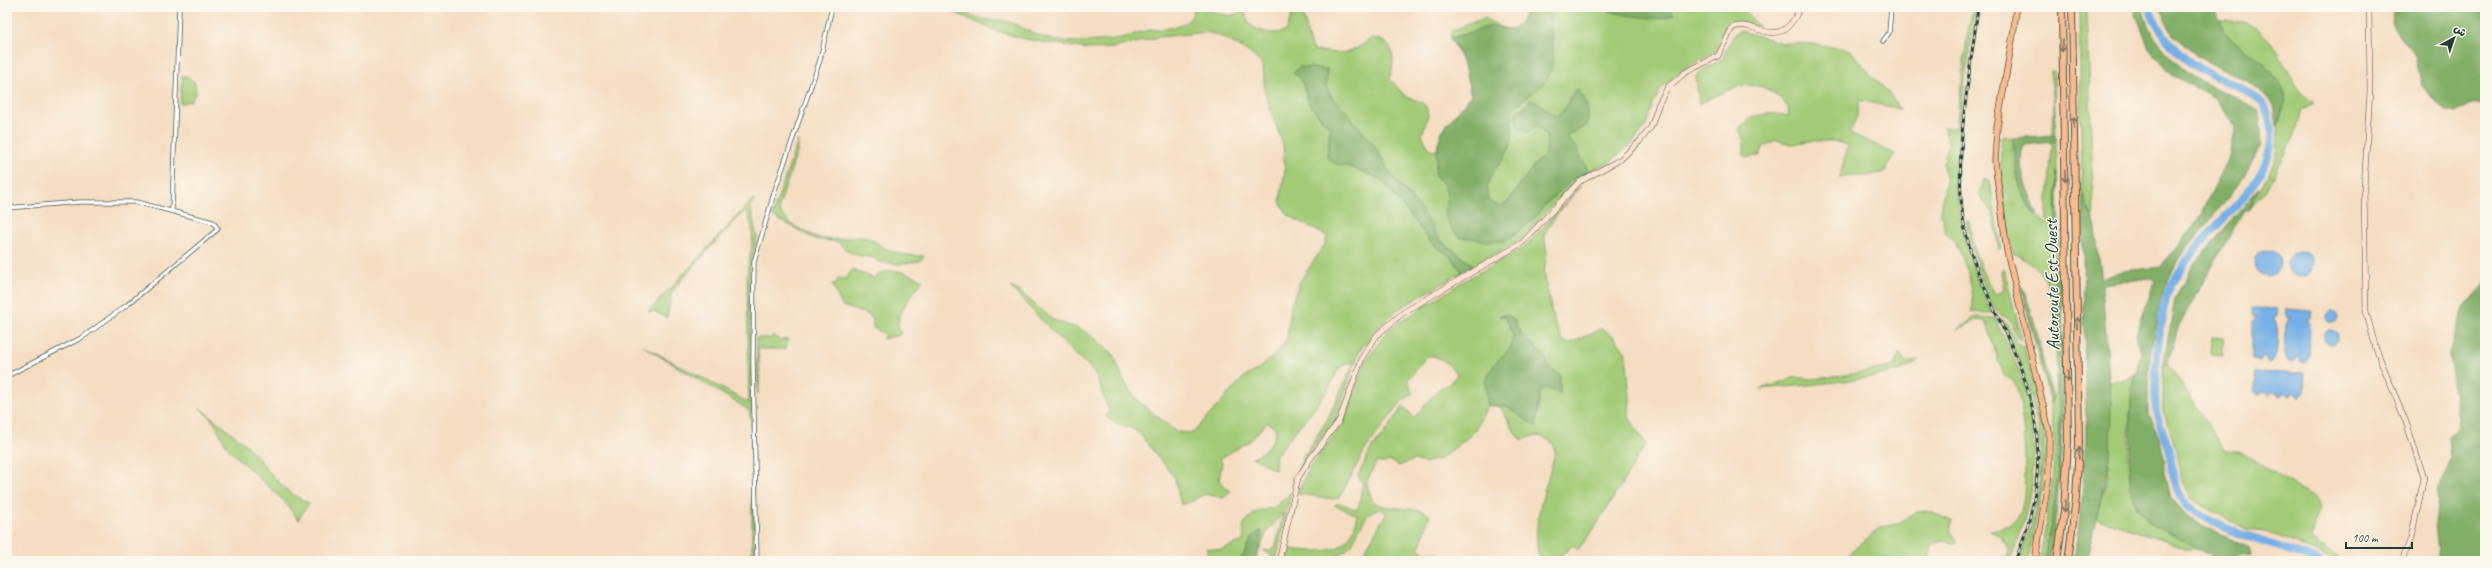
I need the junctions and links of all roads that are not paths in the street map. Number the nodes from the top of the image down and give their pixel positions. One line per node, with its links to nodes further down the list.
1 (179, 7): 11 (street)
2 (832, 7): 13 (street)
3 (1800, 7): 14 (street)
4 (1891, 7): 9 (street)
5 (2016, 7): 15 (main road)
6 (2062, 7): 16 (highway, Autoroute Est-Ouest, one-way to 16)
7 (2072, 7): 17 (highway, Autoroute Est-Ouest, one-way to 7)
8 (2369, 7): 18 (street)
9 (1883, 41)
10 (7, 208): 11 (street)
11 (172, 210): 12 (street)
12 (7, 376)
13 (758, 561)
14 (1279, 561)
15 (2035, 561)
16 (2057, 561)
17 (2068, 561)
18 (2402, 561)

